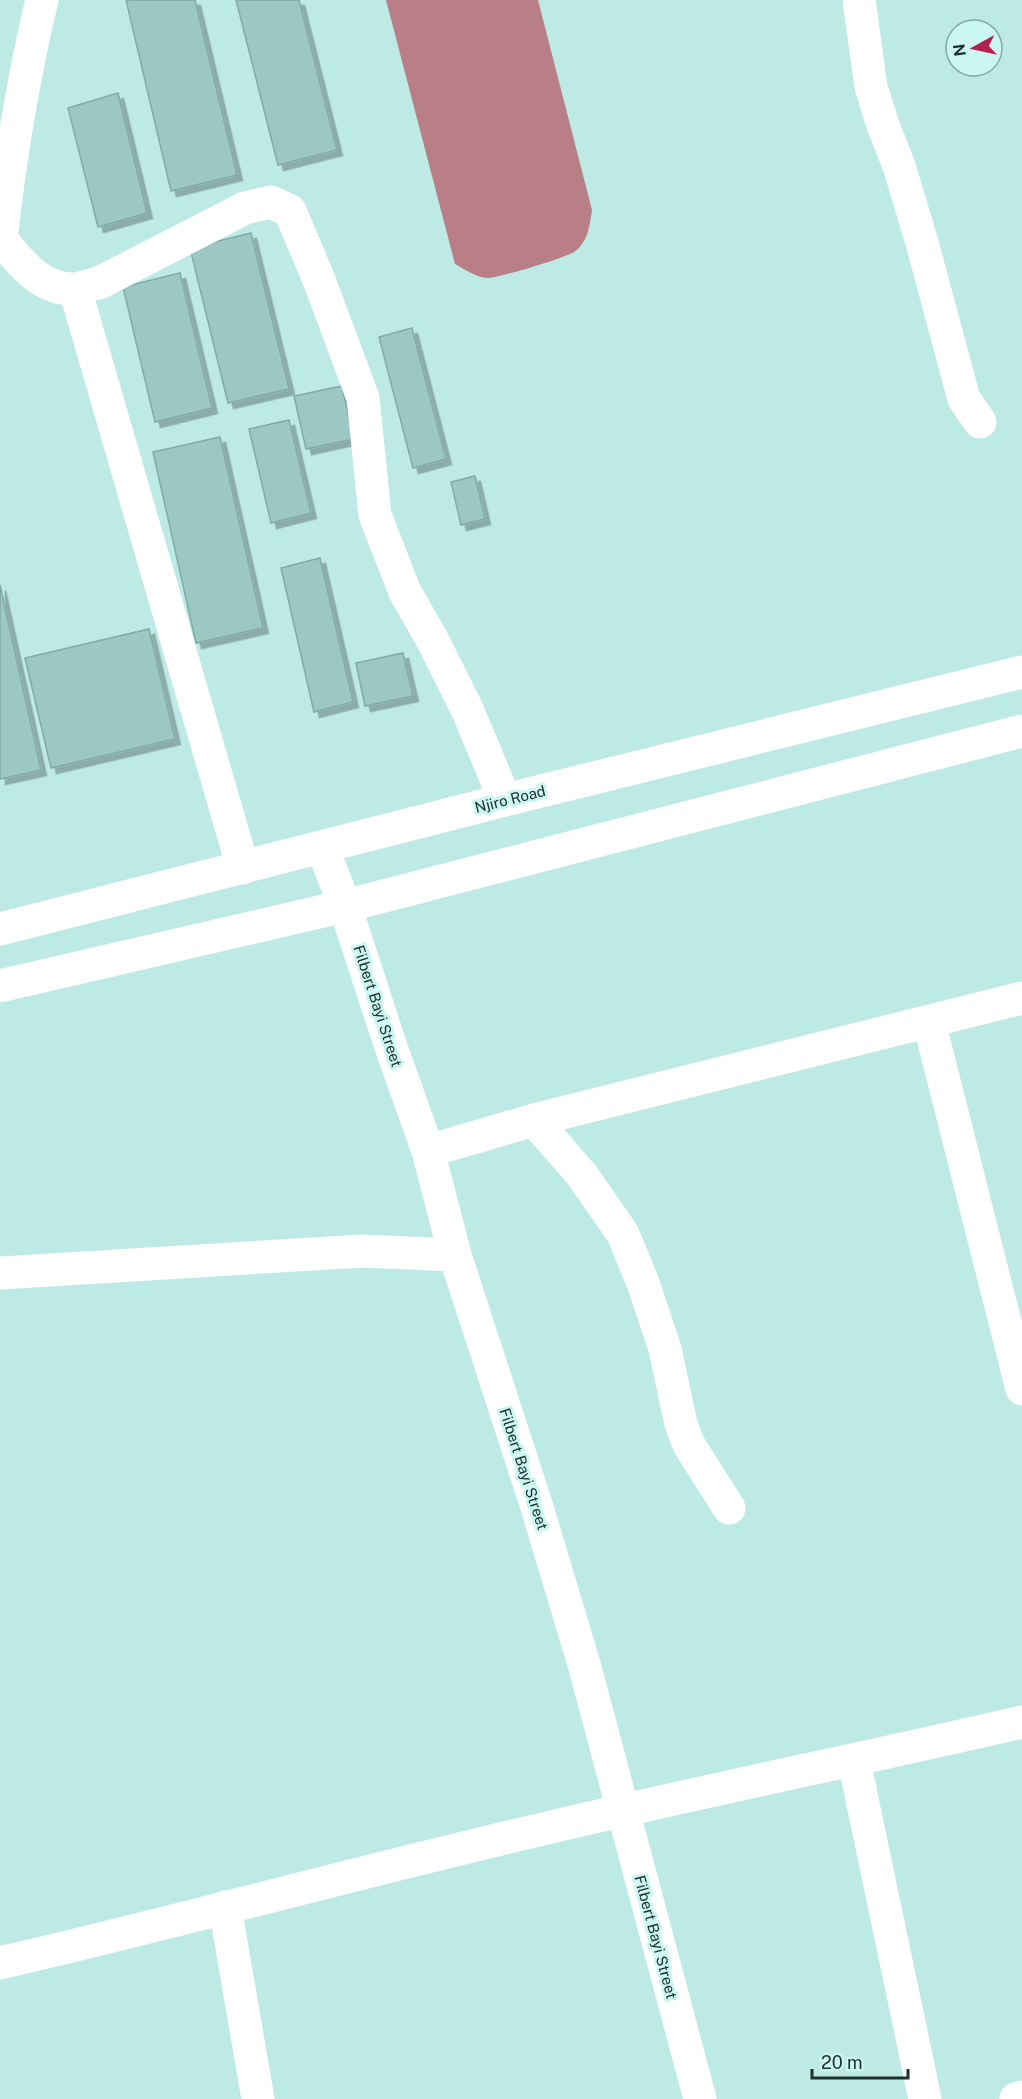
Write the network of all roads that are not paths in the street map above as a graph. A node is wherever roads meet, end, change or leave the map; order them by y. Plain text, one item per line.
1 (42, 0) edge
2 (859, 0) edge
3 (1, 239) edge
4 (75, 289) junction
5 (980, 422) dead end
6 (1022, 672) edge
7 (1022, 731) edge
8 (505, 800) junction
9 (322, 847) junction
10 (243, 868) junction
11 (345, 906) junction
12 (0, 930) edge
13 (0, 986) edge
14 (1022, 998) edge
15 (929, 1022) junction
16 (534, 1120) junction
17 (428, 1151) junction
18 (455, 1255) junction
19 (0, 1272) edge
20 (1022, 1389) edge
21 (729, 1508) dead end
22 (1022, 1722) edge
23 (854, 1761) junction
24 (622, 1810) junction
25 (225, 1907) junction
26 (0, 1963) edge
27 (1022, 2097) edge
28 (258, 2099) edge
29 (700, 2099) edge
30 (925, 2099) edge
31 (1016, 2099) edge

1 - 3 street
2 - 5 street
3 - 4 street
4 - 8 street
4 - 10 street
6 - 8 street, Njiro Road
7 - 11 street
8 - 9 street, Njiro Road
9 - 10 street, Njiro Road
9 - 11 street, Filbert Bayi Street
10 - 12 street, Njiro Road
11 - 13 street
11 - 17 street, Filbert Bayi Street
14 - 15 street
15 - 16 street
15 - 20 street
16 - 17 street
16 - 21 street
17 - 18 street, Filbert Bayi Street
18 - 19 street
18 - 24 street, Filbert Bayi Street
22 - 23 street
23 - 24 street
23 - 30 street
24 - 25 street
24 - 29 street, Filbert Bayi Street
25 - 26 street
25 - 28 street
27 - 31 street

